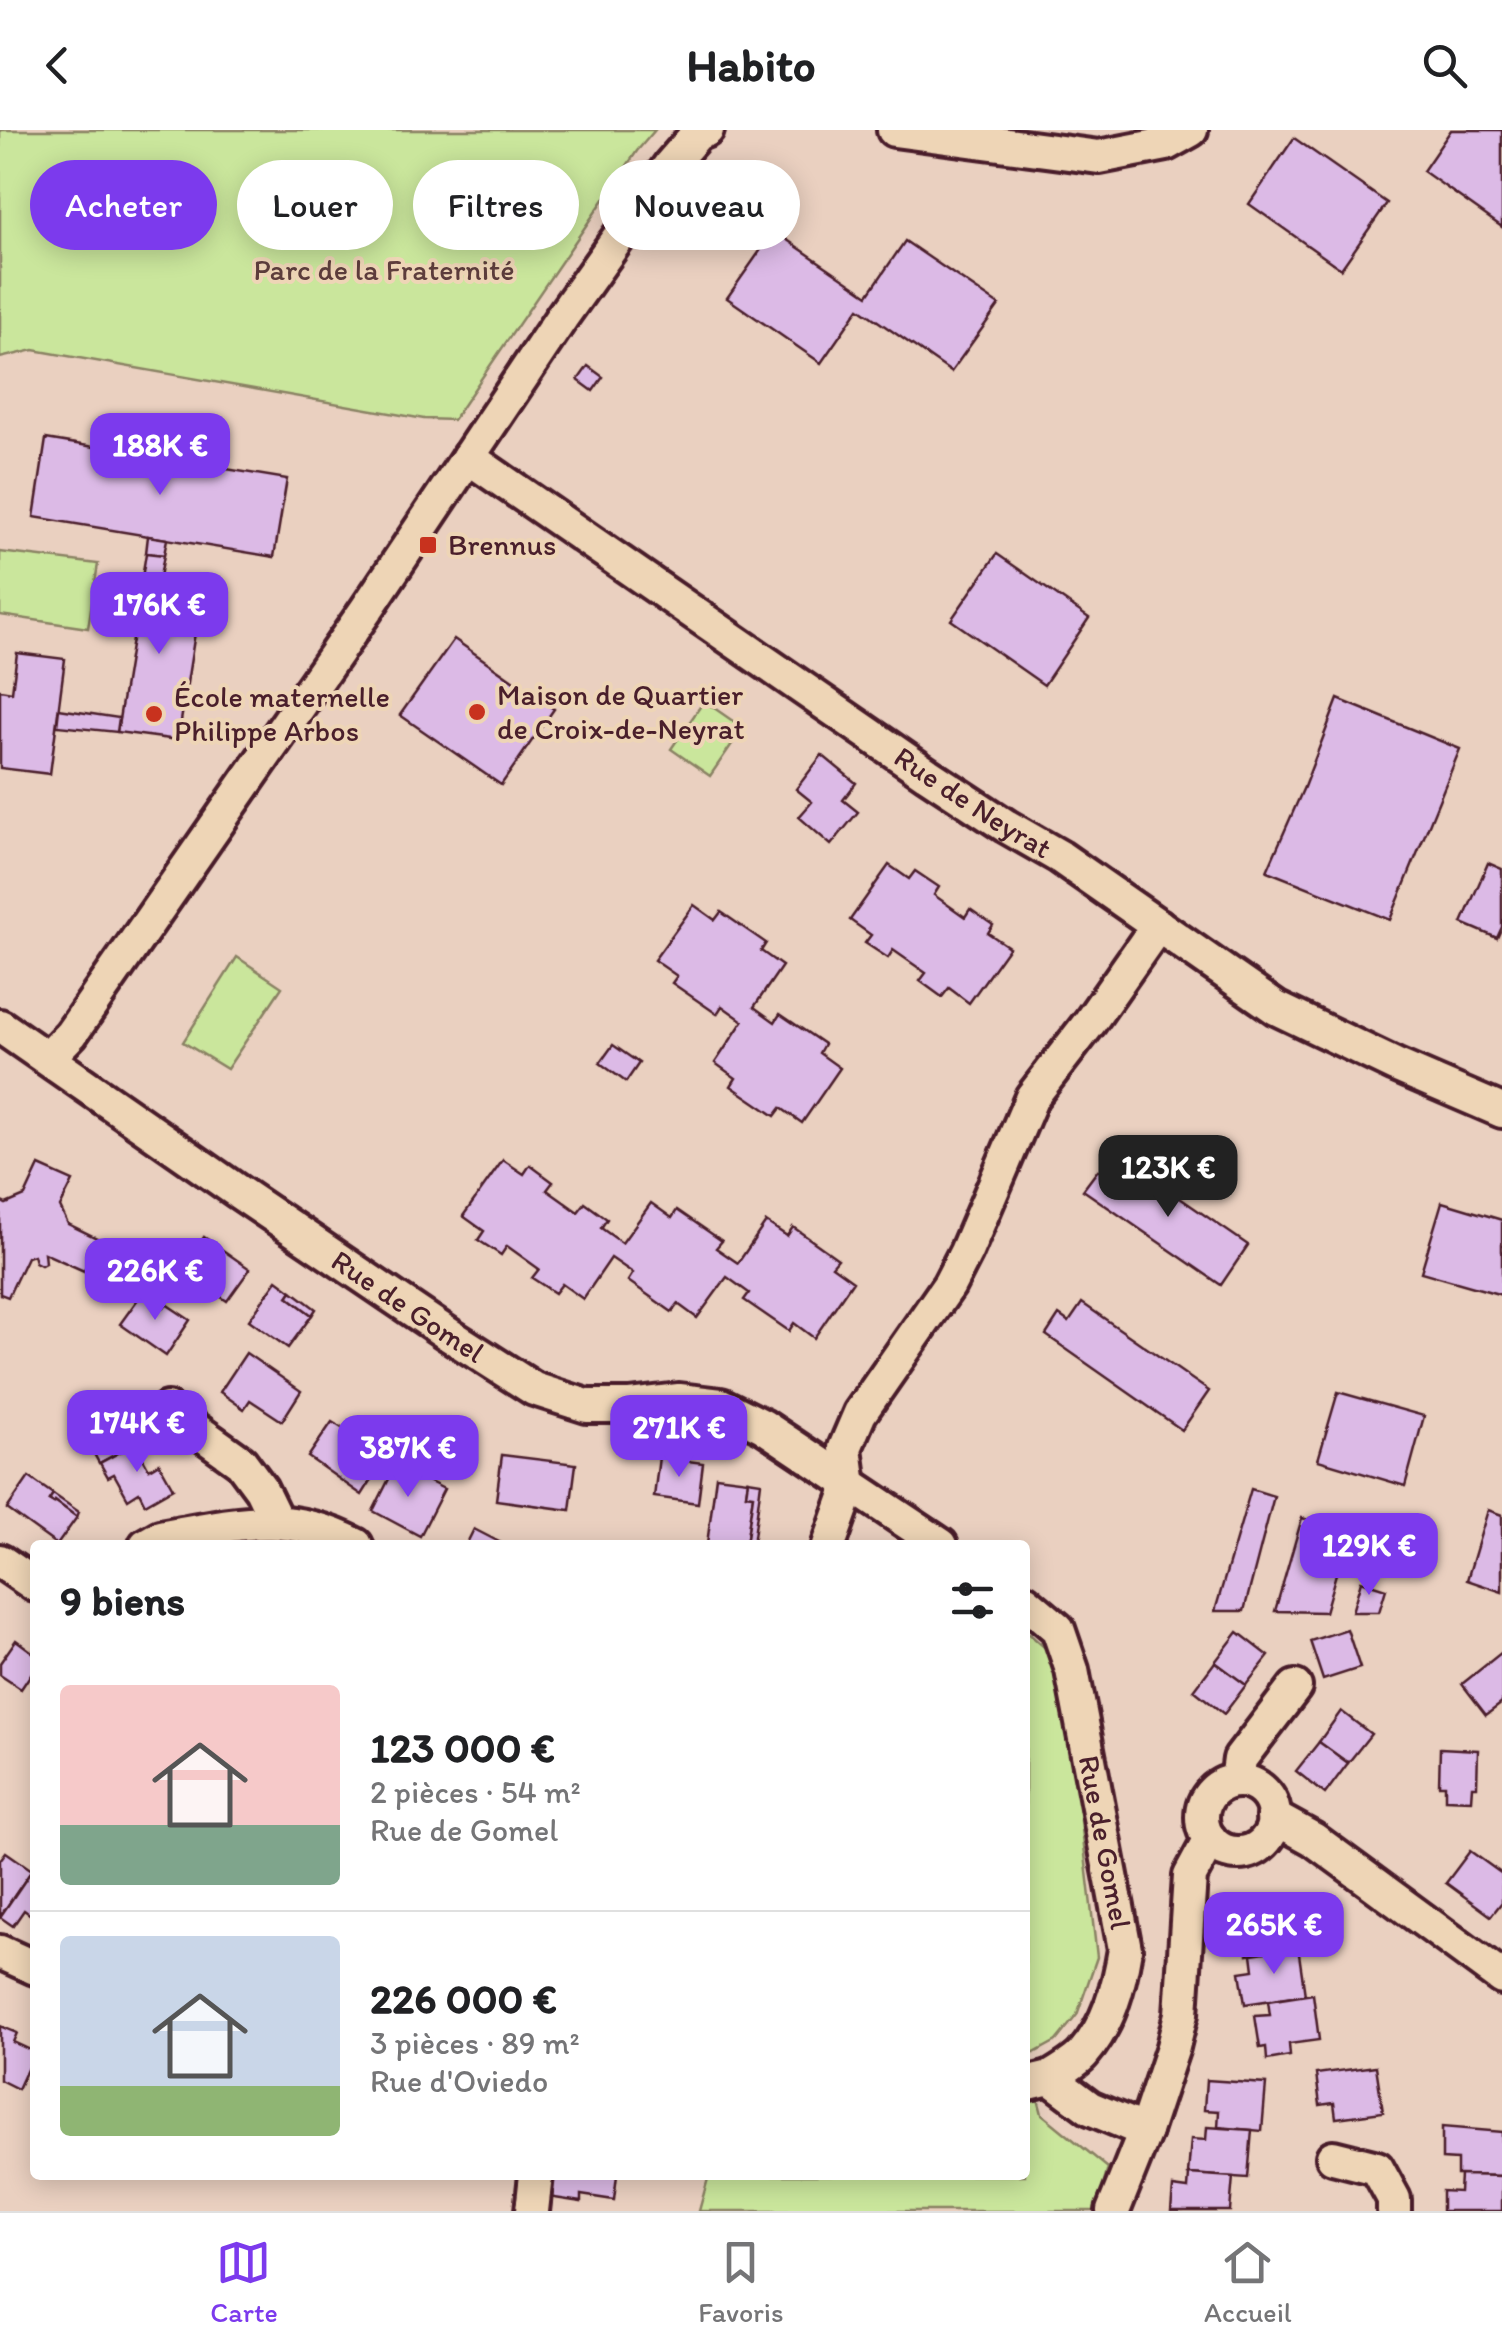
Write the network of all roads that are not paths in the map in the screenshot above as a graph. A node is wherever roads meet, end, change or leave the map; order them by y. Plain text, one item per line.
1 (706, 130) edge
2 (894, 130) edge
3 (1191, 130) edge
4 (468, 457) junction
5 (1158, 925) junction
6 (0, 1026) edge
7 (48, 1058) junction
8 (1502, 1111) edge
9 (167, 1409) dead end
10 (850, 1486) junction
11 (276, 1520) junction
12 (155, 1540) edge
13 (346, 1540) edge
14 (832, 1540) edge
15 (933, 1540) edge
16 (0, 1562) edge
17 (30, 1583) edge
18 (1030, 1605) edge
19 (1294, 1687) dead end
20 (1237, 1781) junction
21 (1274, 1817) junction
22 (1210, 1839) junction
23 (0, 1952) edge
24 (30, 1966) edge
25 (1502, 1978) edge
26 (1038, 2081) edge
27 (1145, 2131) junction
28 (1333, 2156) dead end
29 (535, 2180) edge
30 (532, 2211) edge
31 (1113, 2211) edge
32 (1394, 2211) edge

1 - 4 street
2 - 3 street
4 - 5 street, Rue de Neyrat
4 - 7 street
5 - 8 street, Rue de Neyrat
5 - 10 street
6 - 7 street, Rue de Gomel
7 - 10 street, Rue de Gomel
9 - 11 street
10 - 14 street
10 - 15 street, Rue de Gomel
11 - 12 street
11 - 13 street
16 - 17 street
18 - 26 street, Rue de Gomel
19 - 20 street
20 - 21 street
20 - 22 street
21 - 22 street
21 - 25 street
22 - 27 street
23 - 24 street
26 - 27 street
27 - 31 street
28 - 32 street
29 - 30 street

